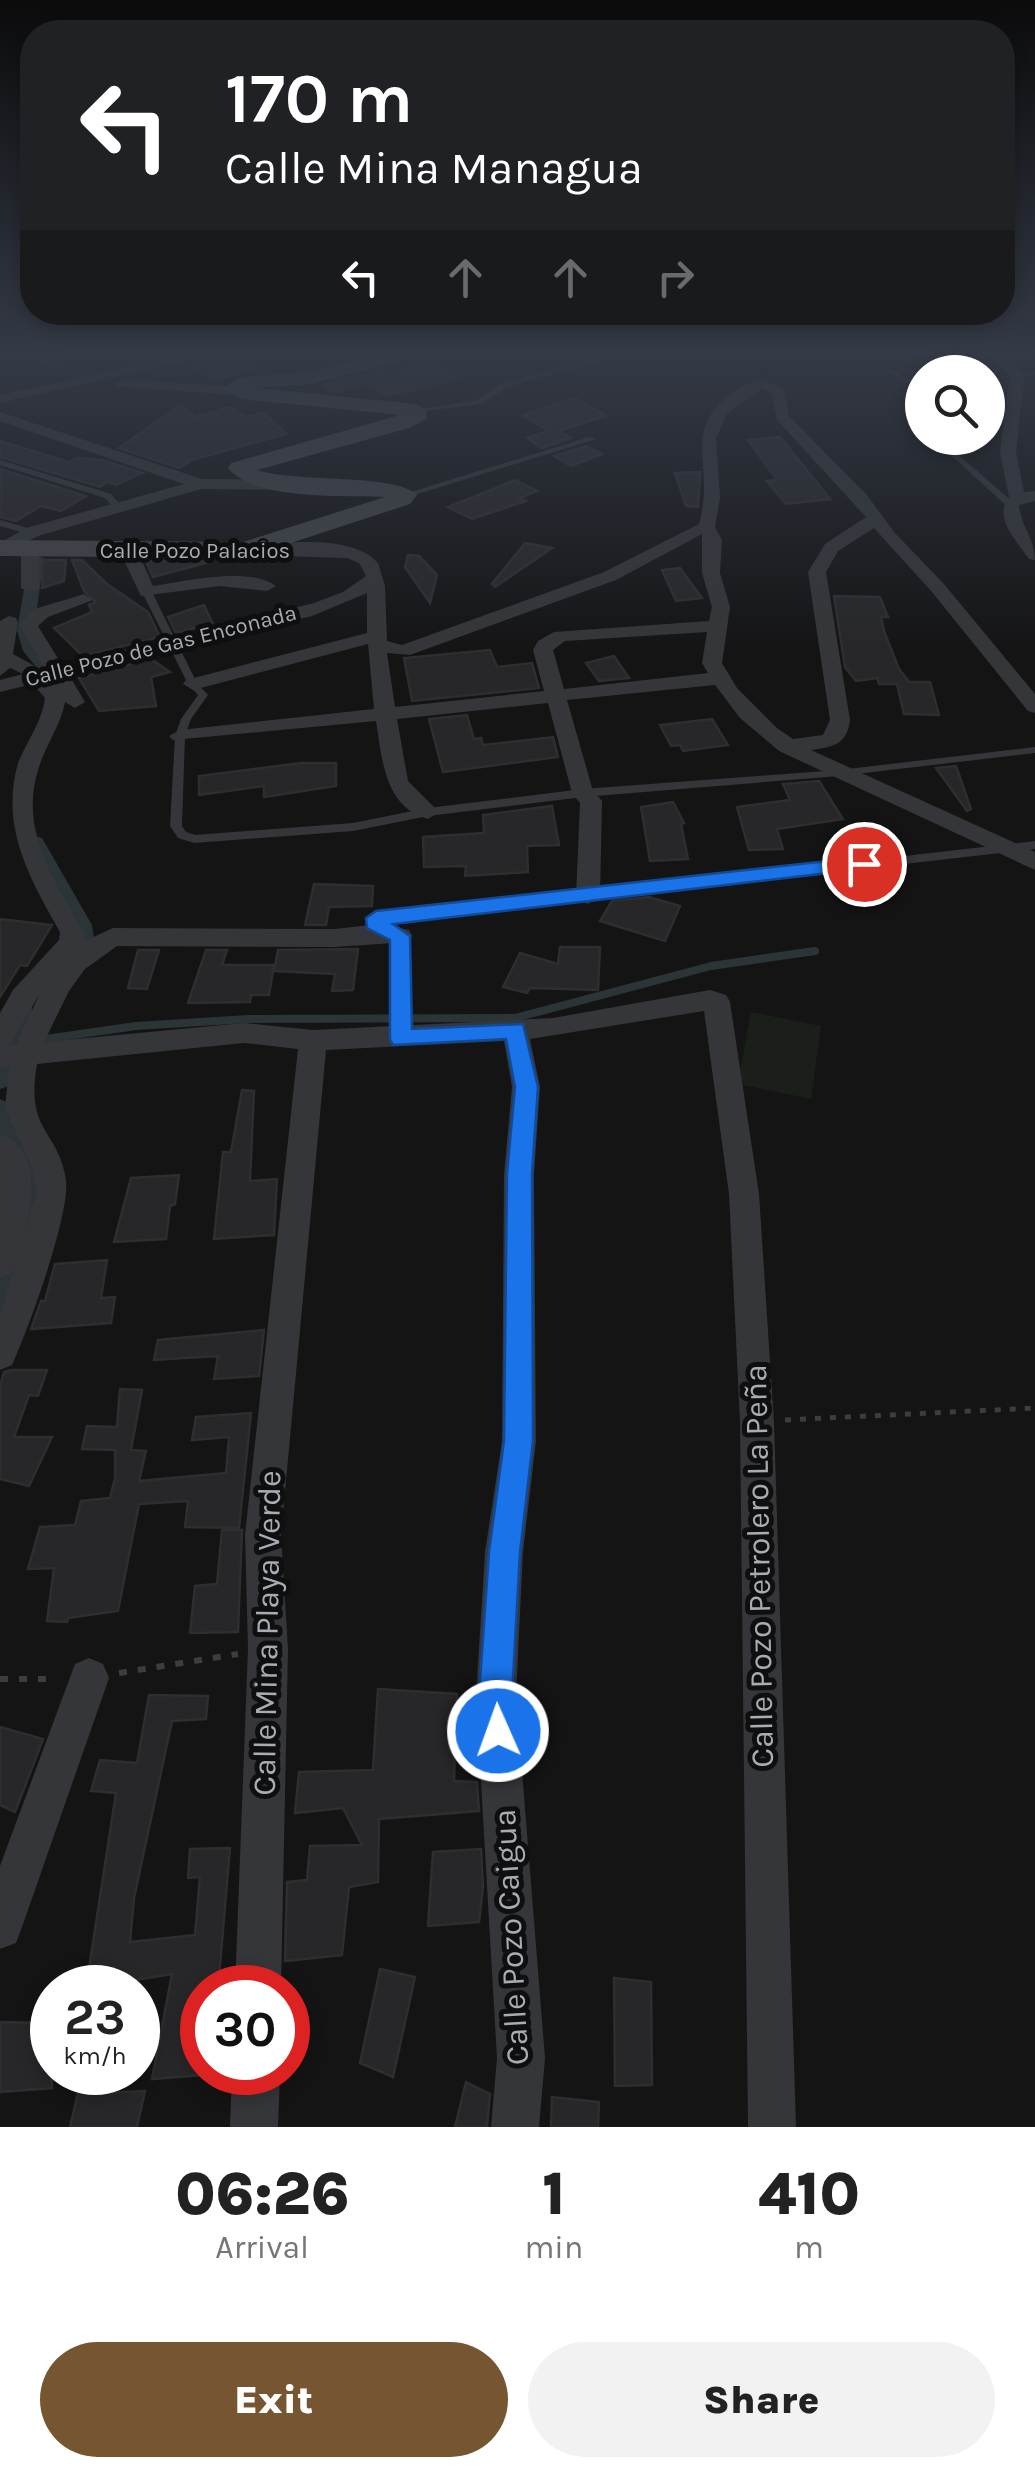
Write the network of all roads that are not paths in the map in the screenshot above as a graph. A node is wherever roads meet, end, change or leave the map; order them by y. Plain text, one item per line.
1 (107, 454) edge
2 (288, 454) edge
3 (539, 454) edge
4 (707, 454) edge
5 (820, 454) edge
6 (1009, 454) edge
7 (959, 455) edge
8 (0, 462) edge
9 (201, 484) junction
10 (302, 486) junction
11 (406, 495) junction
12 (1021, 500) edge
13 (119, 508) junction
14 (877, 518) junction
15 (707, 527) junction
16 (11, 542) edge
17 (245, 550) junction
18 (129, 552) junction
19 (1035, 555) edge
20 (374, 578) junction
21 (268, 586) dead end
22 (30, 588) dead end
23 (148, 592) junction
24 (84, 600) dead end
25 (32, 618) junction
26 (4, 624) edge
27 (718, 626) junction
28 (377, 641) junction
29 (174, 647) junction
30 (1, 663) edge
31 (46, 674) junction
32 (720, 678) junction
33 (193, 684) junction
34 (0, 686) edge
35 (558, 693) junction
36 (75, 702) dead end
37 (1035, 707) edge
38 (387, 712) junction
39 (180, 736) junction
40 (787, 746) junction
41 (1035, 750) edge
42 (839, 773) junction
43 (583, 793) junction
44 (428, 812) junction
45 (1035, 845) edge
46 (1004, 848) junction
47 (30, 854) junction
48 (0, 855) edge
49 (1035, 862) edge
50 (588, 896) junction
51 (400, 936) junction
52 (515, 1030) junction
53 (0, 1038) edge
54 (401, 1039) junction
55 (313, 1040) junction
56 (13, 1056) edge
57 (0, 1146) edge
58 (0, 1264) edge
59 (0, 1354) edge
60 (89, 1678) road end
61 (0, 1927) edge
62 (259, 1965) edge
63 (255, 2095) edge
64 (254, 2127) edge
65 (515, 2127) edge
66 (772, 2127) edge

1 - 9 street
2 - 10 street
3 - 11 lane
4 - 15 street
5 - 14 street
6 - 12 street
7 - 12 lane
8 - 13 lane
9 - 10 street
9 - 13 street
10 - 11 street
11 - 17 street
12 - 19 street
13 - 16 street
14 - 37 street
14 - 40 street
15 - 27 street
15 - 28 street
16 - 18 street, Calle Pozo Palacios
16 - 22 street
17 - 18 street, Calle Pozo Palacios
17 - 20 street, Calle Pozo Palacios
18 - 23 street
20 - 28 street
20 - 29 street, Calle Pozo de Gas Enconada
21 - 23 street
23 - 29 lane
24 - 25 street
25 - 26 street
25 - 31 street
26 - 30 street
27 - 32 street
27 - 35 street
28 - 33 street
28 - 38 street
29 - 31 street, Calle Pozo de Gas Enconada
29 - 33 lane
30 - 31 street
31 - 34 street, Calle Pozo de Gas Enconada
31 - 36 street
31 - 47 street
32 - 35 street
32 - 40 street
33 - 39 lane
35 - 38 street
35 - 43 street
38 - 39 street
38 - 44 street
39 - 44 lane
40 - 42 street
41 - 42 lane
42 - 43 lane
42 - 46 street
43 - 44 lane
43 - 50 street
45 - 46 lane
46 - 49 street
46 - 50 lane
47 - 48 street
47 - 53 street
50 - 51 lane
51 - 54 lane
51 - 56 street
52 - 54 street
52 - 65 street, Calle Pozo Caigua
52 - 66 street, Calle Pozo Petrolero La Peña
54 - 55 street
55 - 56 street
55 - 62 street, Calle Mina Playa Verde
56 - 59 street
57 - 58 street
60 - 61 street
63 - 64 street

